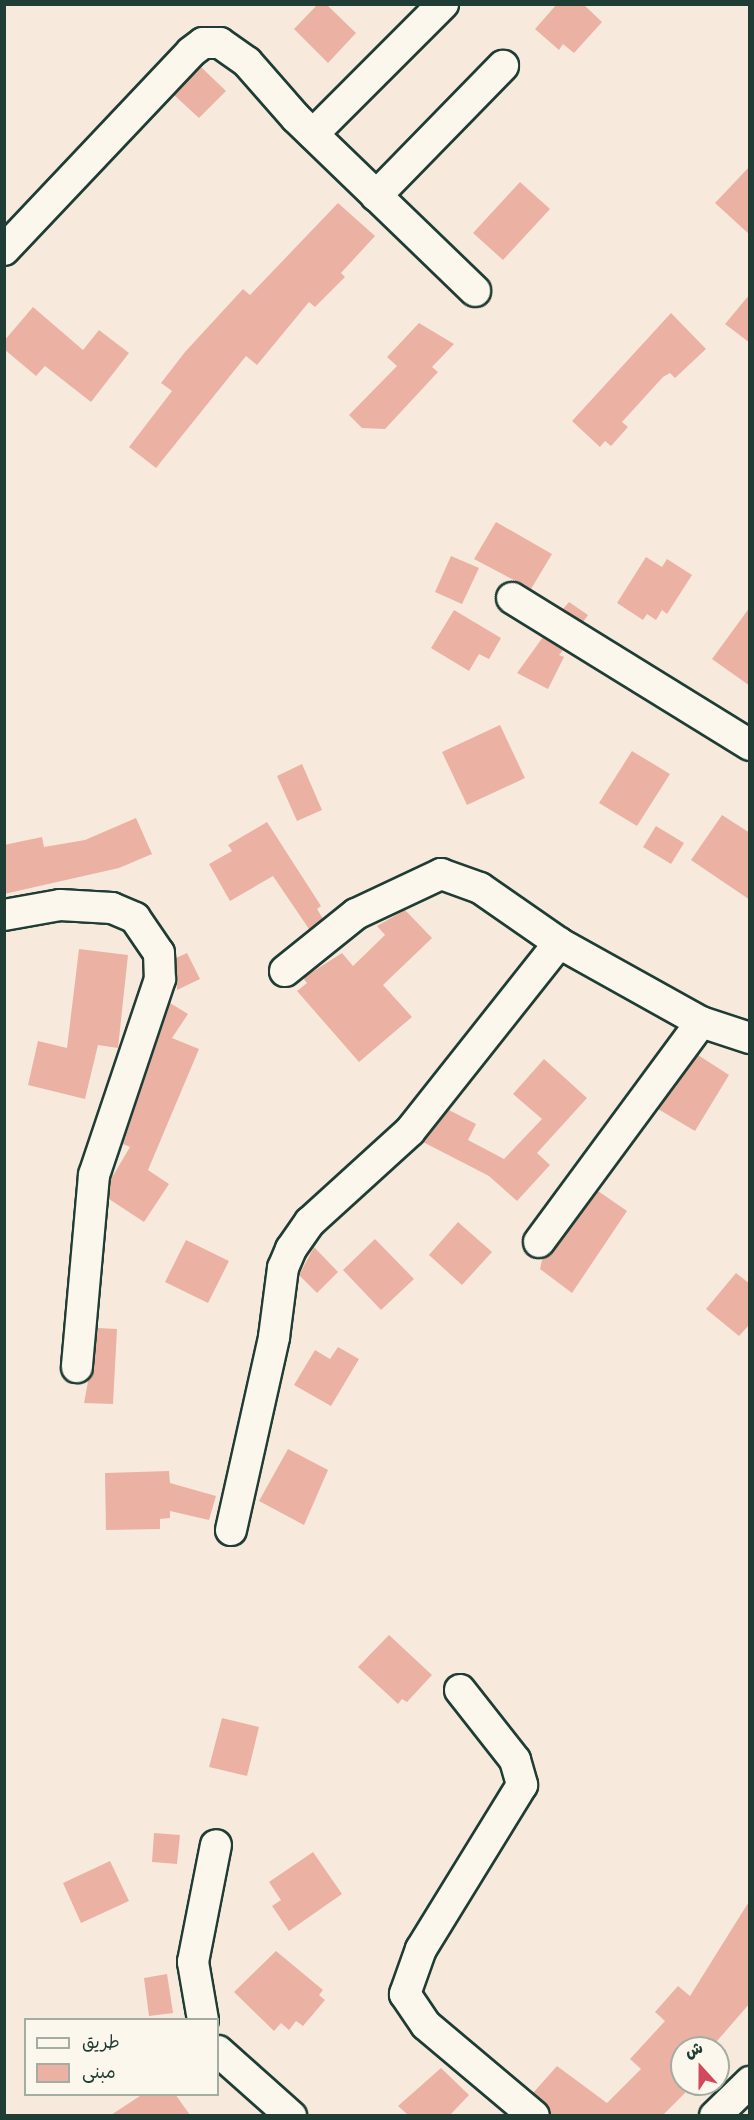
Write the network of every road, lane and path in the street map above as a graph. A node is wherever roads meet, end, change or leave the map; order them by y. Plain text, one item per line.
1 (442, 4) edge
2 (503, 66) dead end
3 (313, 134) junction
4 (376, 196) junction
5 (4, 250) edge
6 (475, 291) dead end
7 (512, 598) dead end
8 (750, 745) edge
9 (4, 915) edge
10 (559, 943) junction
11 (285, 971) dead end
12 (701, 1022) junction
13 (750, 1038) edge
14 (539, 1242) dead end
15 (77, 1367) dead end
16 (231, 1530) dead end
17 (460, 1690) dead end
18 (216, 1845) dead end
19 (203, 2018) edge
20 (219, 2052) edge
21 (750, 2082) edge
22 (291, 2115) edge
23 (534, 2115) edge
24 (716, 2115) edge

1 - 3 street
2 - 4 street
3 - 4 street
3 - 5 street
4 - 6 street
7 - 8 street
9 - 15 street
10 - 11 street
10 - 12 street
10 - 16 street
12 - 13 street
12 - 14 street
17 - 23 street
18 - 19 street
20 - 22 street
21 - 24 street

